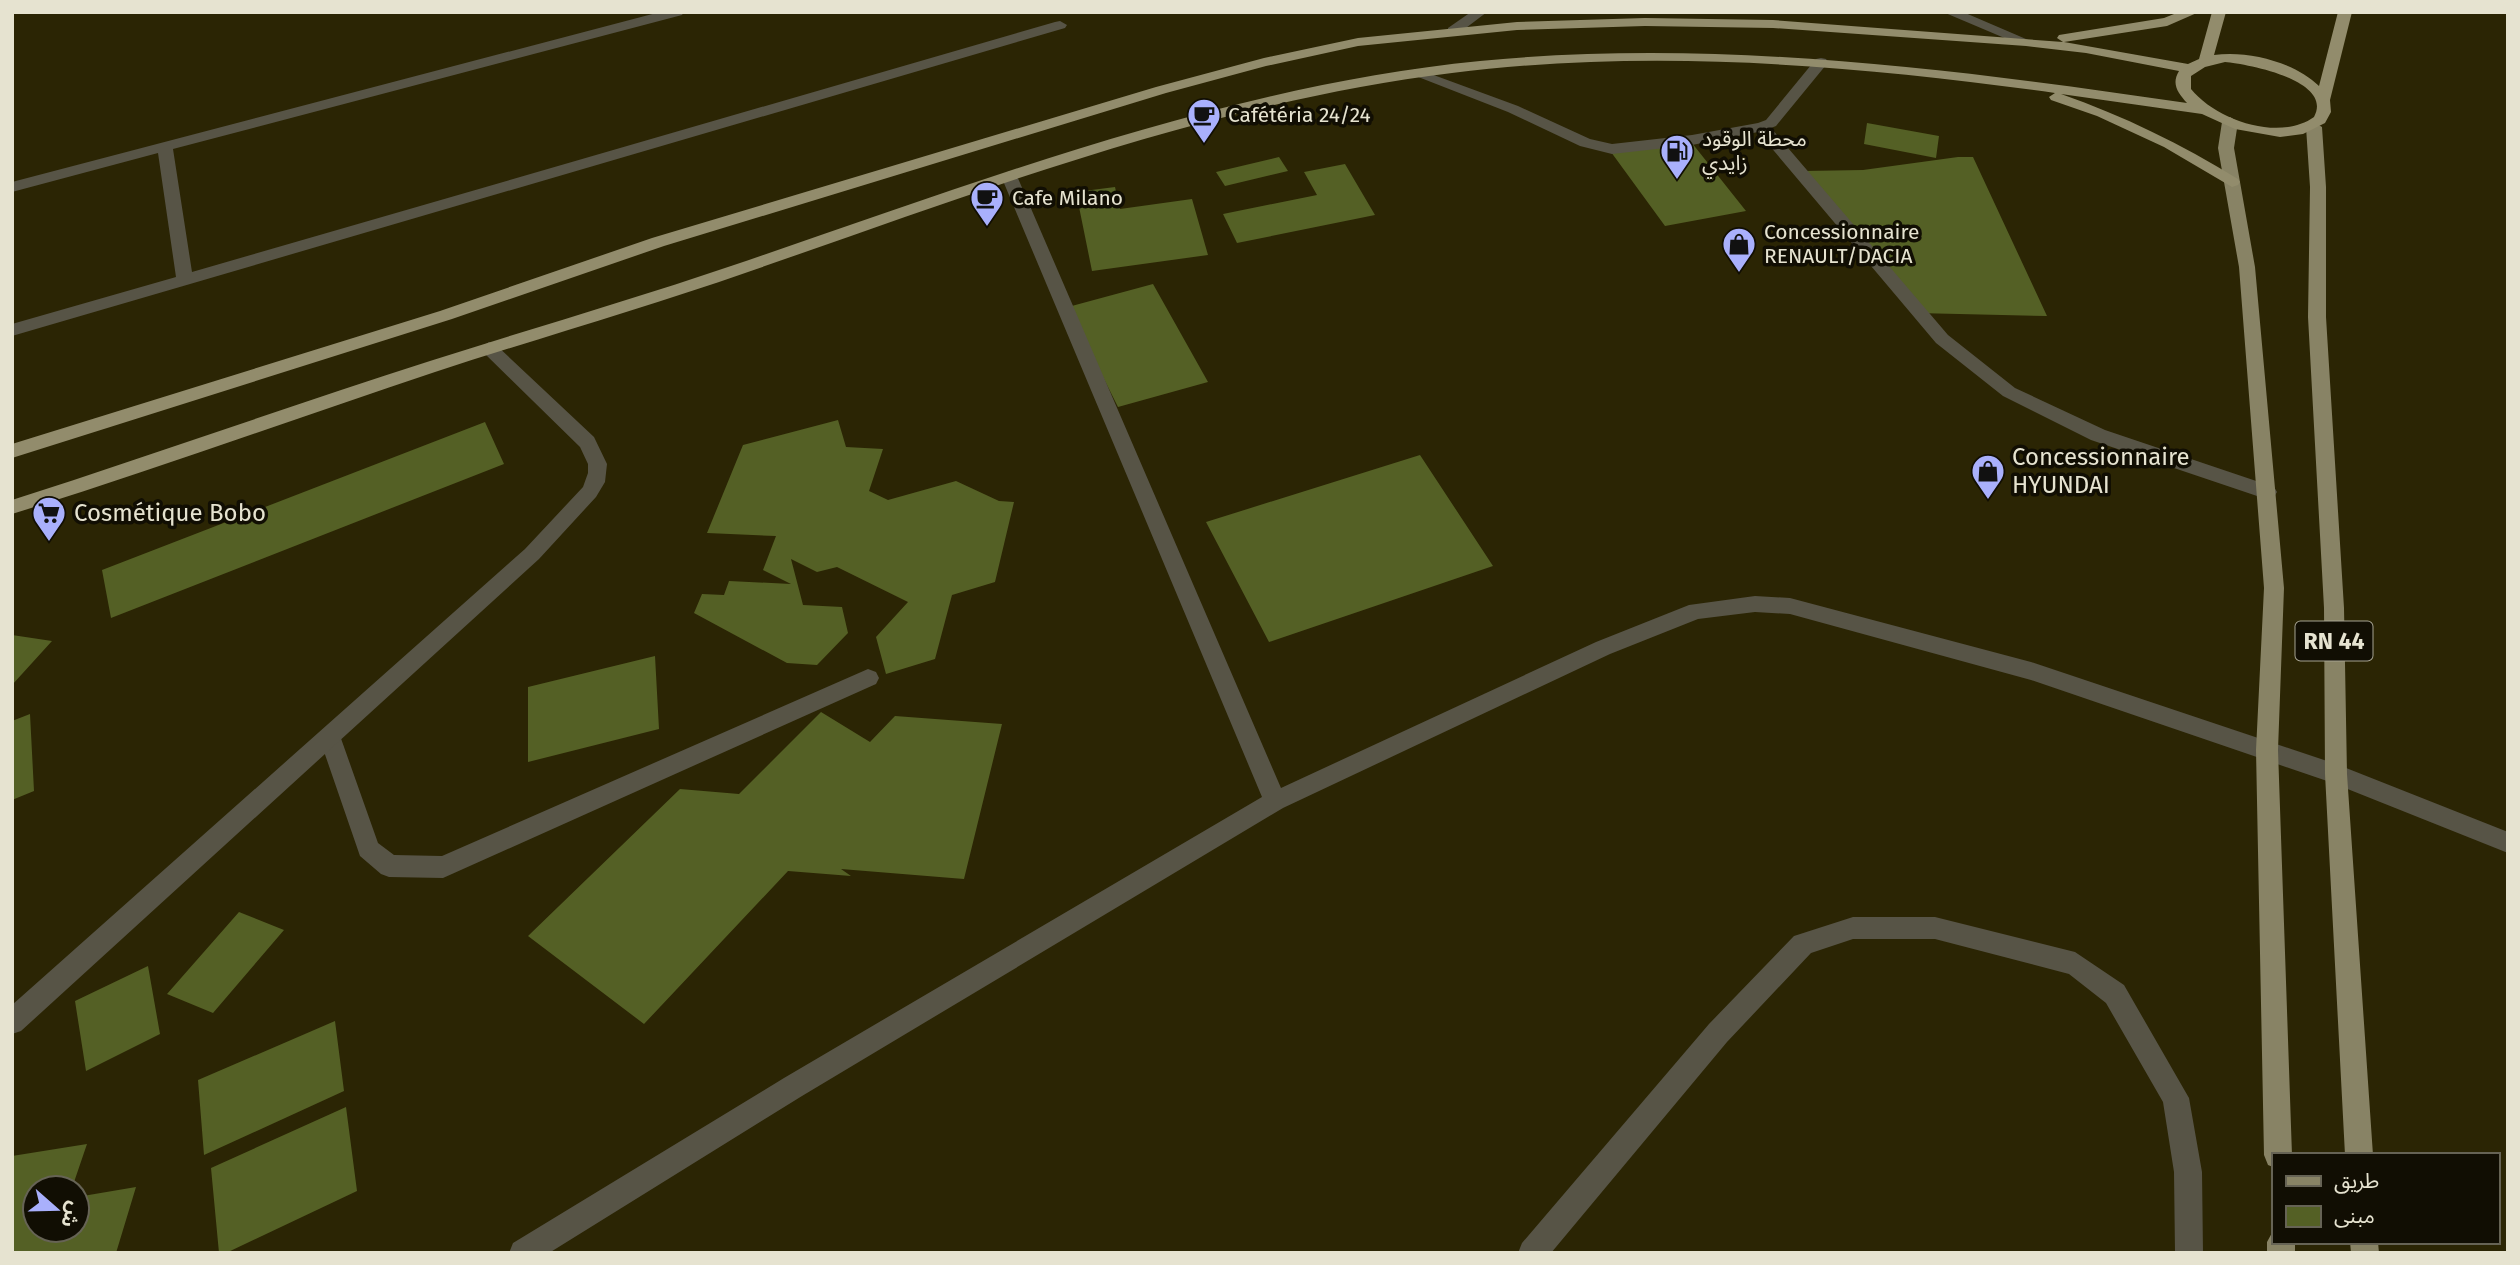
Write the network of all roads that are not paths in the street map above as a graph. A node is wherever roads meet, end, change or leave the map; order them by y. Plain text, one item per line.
1 (677, 12) edge
2 (1480, 12) edge
3 (1950, 12) edge
4 (2192, 12) edge
5 (2220, 12) edge
6 (2345, 12) edge
7 (1060, 25) dead end
8 (1453, 31) junction
9 (2026, 42) junction
10 (2206, 60) junction
11 (1821, 62) junction
12 (2188, 68) junction
13 (1415, 73) junction
14 (2011, 82) junction
15 (2323, 99) junction
16 (2205, 110) junction
17 (2230, 122) junction
18 (1762, 127) junction
19 (2314, 127) junction
20 (165, 147) junction
21 (1009, 176) junction
22 (2232, 182) junction
23 (12, 187) edge
24 (185, 280) junction
25 (12, 330) edge
26 (489, 348) junction
27 (12, 451) edge
28 (2267, 492) junction
29 (12, 507) edge
30 (868, 678) dead end
31 (330, 737) junction
32 (2267, 750) junction
33 (2336, 774) junction
34 (1275, 801) junction
35 (2508, 843) edge
36 (12, 1022) edge
37 (2278, 1153) edge
38 (2359, 1153) edge
39 (523, 1253) edge
40 (1532, 1253) edge
41 (2189, 1253) edge

1 - 20 street
2 - 8 street
3 - 9 street
4 - 9 highway
5 - 10 highway
6 - 15 highway
7 - 24 street
8 - 9 highway
8 - 27 highway
9 - 12 highway
10 - 12 highway
10 - 15 highway
11 - 13 highway
11 - 14 highway
11 - 18 street
12 - 16 highway
13 - 18 street
13 - 21 highway
14 - 16 highway
14 - 22 highway
15 - 19 highway
16 - 17 highway
17 - 19 highway
17 - 22 main road
18 - 28 street
19 - 33 main road, RN 44
20 - 23 street
20 - 24 street
21 - 26 highway
21 - 34 street
22 - 28 main road
24 - 25 street
26 - 29 highway
26 - 31 street
28 - 32 main road
30 - 31 street
31 - 36 street
32 - 33 street
32 - 34 street
32 - 37 main road
33 - 35 street
33 - 38 main road, RN 44
34 - 39 street
40 - 41 street

